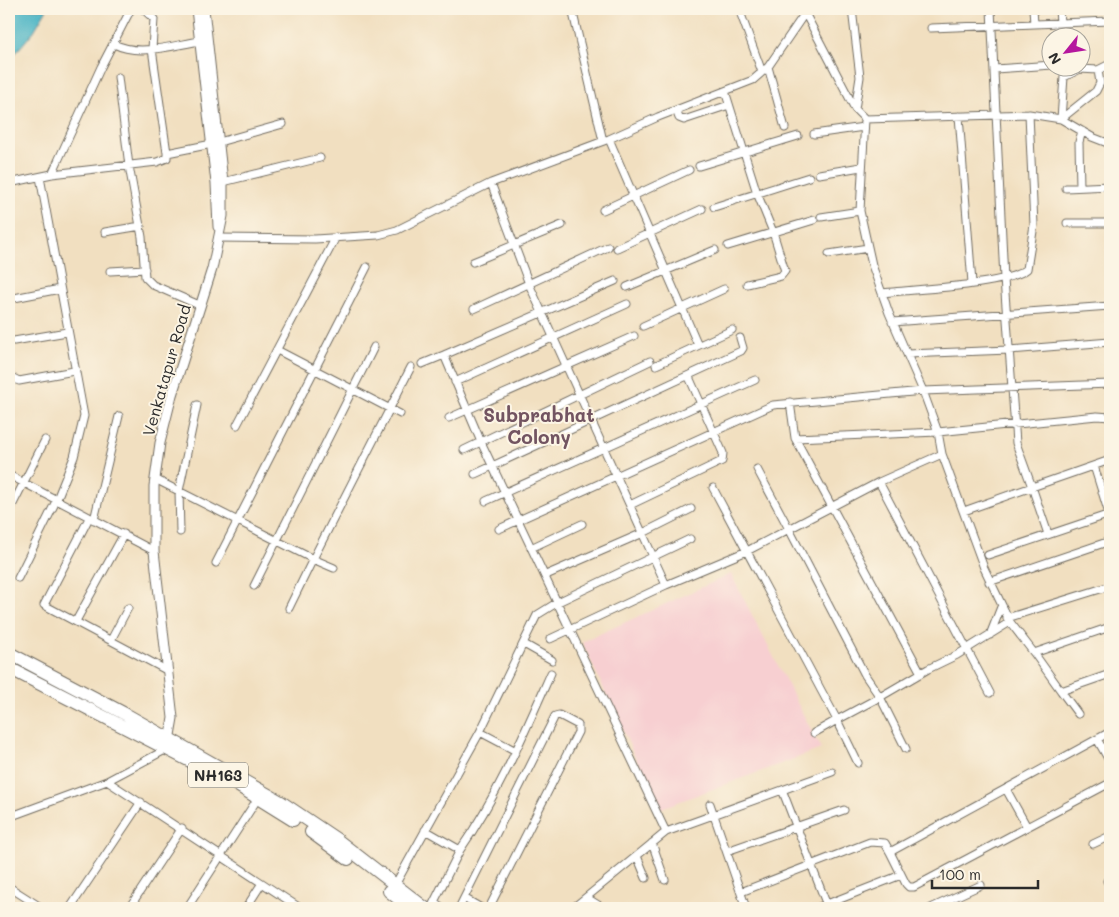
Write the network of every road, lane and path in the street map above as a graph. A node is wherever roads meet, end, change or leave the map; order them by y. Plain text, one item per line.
1 (131, 9) edge
2 (143, 9) edge
3 (196, 9) edge
4 (204, 9) edge
5 (572, 9) edge
6 (739, 9) edge
7 (852, 9) edge
8 (991, 9) edge
9 (1033, 9) edge
10 (1059, 9) edge
11 (808, 11) edge
12 (1110, 20) edge
13 (1060, 23) junction
14 (992, 24) junction
15 (1034, 24) junction
16 (930, 28) dead end
17 (200, 41) junction
18 (114, 44) junction
19 (152, 49) junction
20 (1110, 64) edge
21 (1042, 66) edge
22 (765, 69) junction
23 (995, 69) junction
24 (1098, 70) junction
25 (118, 77) dead end
26 (725, 91) junction
27 (729, 105) junction
28 (855, 109) junction
29 (676, 110) junction
30 (1028, 114) junction
31 (995, 115) junction
32 (959, 116) junction
33 (1061, 119) junction
34 (864, 123) junction
35 (283, 124) dead end
36 (785, 128) dead end
37 (1082, 131) junction
38 (814, 134) dead end
39 (798, 136) dead end
40 (606, 140) junction
41 (215, 143) junction
42 (1110, 144) edge
43 (743, 151) junction
44 (167, 154) junction
45 (320, 158) dead end
46 (130, 166) junction
47 (699, 166) dead end
48 (861, 167) junction
49 (689, 170) dead end
50 (52, 174) junction
51 (819, 174) dead end
52 (40, 177) junction
53 (809, 177) dead end
54 (223, 182) junction
55 (9, 183) edge
56 (491, 183) junction
57 (1110, 186) edge
58 (1080, 187) junction
59 (1066, 188) dead end
60 (756, 193) junction
61 (634, 195) junction
62 (714, 207) dead end
63 (702, 209) dead end
64 (603, 210) dead end
65 (860, 211) junction
66 (822, 217) dead end
67 (814, 220) dead end
68 (1067, 223) dead end
69 (1110, 223) edge
70 (562, 225) dead end
71 (140, 226) junction
72 (104, 232) dead end
73 (651, 232) junction
74 (773, 232) junction
75 (218, 234) junction
76 (336, 237) junction
77 (514, 245) junction
78 (728, 246) dead end
79 (608, 247) dead end
80 (617, 248) dead end
81 (868, 248) junction
82 (714, 250) dead end
83 (828, 254) dead end
84 (473, 262) dead end
85 (367, 267) dead end
86 (144, 268) junction
87 (667, 270) junction
88 (110, 272) dead end
89 (1004, 279) junction
90 (615, 281) dead end
91 (972, 283) junction
92 (529, 284) junction
93 (747, 284) dead end
94 (627, 287) dead end
95 (60, 289) junction
96 (724, 289) dead end
97 (882, 293) junction
98 (9, 300) edge
99 (627, 304) dead end
100 (200, 305) junction
101 (1110, 306) edge
102 (683, 308) junction
103 (474, 309) dead end
104 (542, 311) junction
105 (1006, 315) junction
106 (892, 322) junction
107 (643, 326) dead end
108 (732, 330) dead end
109 (67, 332) junction
110 (634, 336) dead end
111 (554, 338) junction
112 (740, 338) dead end
113 (14, 341) dead end
114 (1110, 342) edge
115 (698, 345) junction
116 (374, 347) dead end
117 (277, 350) junction
118 (1009, 350) junction
119 (907, 354) junction
120 (444, 355) junction
121 (422, 364) dead end
122 (566, 365) junction
123 (411, 367) dead end
124 (315, 369) junction
125 (74, 371) junction
126 (9, 376) edge
127 (689, 377) junction
128 (755, 380) dead end
129 (455, 382) junction
130 (1110, 384) edge
131 (353, 389) junction
132 (1013, 389) junction
133 (923, 391) junction
134 (579, 395) junction
135 (790, 402) junction
136 (197, 404) dead end
137 (701, 404) junction
138 (390, 409) junction
139 (468, 410) junction
140 (400, 414) dead end
141 (119, 416) dead end
142 (1110, 417) edge
143 (449, 418) dead end
144 (592, 422) junction
145 (1015, 423) junction
146 (237, 426) dead end
147 (713, 432) junction
148 (938, 432) junction
149 (795, 438) junction
150 (45, 440) dead end
151 (482, 442) junction
152 (605, 449) junction
153 (464, 450) dead end
154 (942, 454) junction
155 (1110, 460) edge
156 (493, 466) junction
157 (1094, 466) junction
158 (757, 469) dead end
159 (475, 474) dead end
160 (9, 475) edge
161 (618, 476) junction
162 (155, 479) junction
163 (879, 482) junction
164 (24, 483) junction
165 (1032, 487) junction
166 (713, 488) dead end
167 (179, 491) junction
168 (507, 493) junction
169 (58, 499) junction
170 (486, 501) dead end
171 (630, 505) junction
172 (831, 506) junction
173 (691, 509) dead end
174 (964, 511) junction
175 (9, 512) edge
176 (1109, 516) edge
177 (91, 519) junction
178 (520, 520) junction
179 (238, 521) junction
180 (582, 524) dead end
181 (499, 529) dead end
182 (788, 529) junction
183 (180, 532) dead end
184 (643, 533) junction
185 (124, 534) junction
186 (1048, 534) junction
187 (277, 540) junction
188 (690, 540) dead end
189 (1110, 541) edge
190 (533, 547) junction
191 (154, 551) junction
192 (747, 551) junction
193 (988, 555) dead end
194 (653, 556) junction
195 (314, 559) junction
196 (216, 563) dead end
197 (334, 568) dead end
198 (546, 575) junction
199 (18, 578) dead end
200 (989, 582) junction
201 (666, 584) junction
202 (254, 586) dead end
203 (1110, 586) edge
204 (558, 602) junction
205 (1001, 607) junction
206 (128, 608) dead end
207 (290, 608) dead end
208 (1009, 620) junction
209 (76, 621) junction
210 (1110, 628) edge
211 (572, 630) junction
212 (990, 635) junction
213 (111, 640) junction
214 (550, 640) dead end
215 (524, 644) junction
216 (968, 649) junction
217 (9, 653) edge
218 (1034, 653) junction
219 (552, 660) dead end
220 (9, 668) edge
221 (168, 671) junction
222 (551, 673) dead end
223 (921, 673) junction
224 (1110, 674) edge
225 (1061, 691) junction
226 (990, 693) dead end
227 (880, 697) junction
228 (1078, 714) dead end
229 (837, 720) junction
230 (480, 732) junction
231 (1110, 732) edge
232 (814, 733) dead end
233 (1097, 739) junction
234 (168, 745) junction
235 (906, 749) dead end
236 (516, 751) junction
237 (1110, 762) edge
238 (858, 763) dead end
239 (832, 772) dead end
240 (107, 781) junction
241 (1110, 783) edge
242 (1006, 789) junction
243 (783, 792) junction
244 (258, 798) junction
245 (142, 802) junction
246 (710, 804) dead end
247 (844, 810) dead end
248 (713, 816) junction
249 (9, 817) edge
250 (797, 827) junction
251 (1027, 827) junction
252 (182, 828) junction
253 (424, 830) junction
254 (666, 832) junction
255 (1110, 836) edge
256 (652, 843) junction
257 (1093, 844) dead end
258 (460, 850) junction
259 (727, 851) junction
260 (890, 852) junction
261 (220, 856) junction
262 (637, 856) junction
263 (810, 866) junction
264 (901, 875) junction
265 (646, 878) dead end
266 (665, 880) dead end
267 (262, 883) junction
268 (395, 885) junction
269 (981, 885) dead end
270 (9, 887) edge
271 (741, 892) junction
272 (464, 898) junction
273 (587, 898) junction
274 (404, 906) edge
275 (430, 906) edge
276 (827, 906) edge
277 (42, 908) edge
278 (70, 908) edge
279 (129, 908) edge
280 (187, 908) edge
281 (246, 908) edge
282 (300, 908) edge
283 (443, 908) edge
284 (459, 908) edge
285 (481, 908) edge
286 (489, 908) edge
287 (573, 908) edge
288 (602, 908) edge
289 (746, 908) edge
290 (817, 908) edge
291 (931, 908) edge

1 - 18 street
2 - 19 street
3 - 17 street
4 - 41 street, Venkatapur Road
5 - 40 street
6 - 22 street
7 - 28 street
8 - 14 street
9 - 15 street
10 - 13 street
11 - 22 street
11 - 28 street
12 - 13 street
13 - 15 street
14 - 15 street
14 - 16 street
14 - 23 street
17 - 19 street
17 - 41 street
18 - 19 street
18 - 50 street
19 - 44 street
20 - 24 street
21 - 23 street
22 - 26 street
22 - 36 street
23 - 31 street
24 - 33 street
24 - 33 street
25 - 46 street
26 - 27 street
26 - 29 street
27 - 29 street
27 - 43 street
28 - 34 street
29 - 40 street
30 - 31 street
30 - 33 street
30 - 89 street
31 - 32 street
31 - 89 street
32 - 34 street
32 - 91 street
33 - 37 street
34 - 38 street
34 - 48 street
35 - 41 street
37 - 42 street
37 - 58 street
39 - 43 street
40 - 56 street
40 - 61 street
41 - 44 street
41 - 54 street, Venkatapur Road
41 - 75 street
43 - 47 street
43 - 60 street
44 - 46 street
45 - 54 street
46 - 50 street
46 - 71 street
48 - 51 street
48 - 65 street
49 - 61 street
50 - 52 street
52 - 55 street
52 - 95 street
53 - 60 street
54 - 75 street, Venkatapur Road
56 - 76 street
56 - 77 street
57 - 58 street
58 - 59 street
60 - 62 street
60 - 74 street
61 - 64 street
61 - 73 street
63 - 73 street
65 - 66 street
65 - 81 street
67 - 74 street
68 - 69 street
70 - 77 street
71 - 72 street
71 - 86 street
73 - 80 street
73 - 87 street
74 - 78 street
74 - 93 street
75 - 76 street
75 - 100 street, Venkatapur Road
76 - 117 street
77 - 84 street
77 - 92 street
79 - 92 street
81 - 83 street
81 - 97 street
82 - 87 street
85 - 124 street
86 - 88 street
86 - 100 street
87 - 94 street
87 - 102 street
89 - 91 street
89 - 105 street
90 - 104 street
91 - 97 street
92 - 103 street
92 - 104 street
95 - 98 street
95 - 109 street
96 - 102 street
97 - 106 street
99 - 111 street
100 - 162 street, Venkatapur Road
101 - 105 street
102 - 107 street
102 - 115 street
104 - 111 street
104 - 120 street
105 - 106 street
105 - 118 street
106 - 119 street
108 - 115 street
109 - 113 street
109 - 125 street
110 - 122 street
111 - 122 street
111 - 129 street
112 - 127 street
114 - 118 street
115 - 134 street
116 - 131 street
117 - 124 street
117 - 146 street
118 - 119 street
118 - 132 street
119 - 133 street
120 - 121 street
120 - 129 street
122 - 134 street
122 - 139 street
123 - 138 street
124 - 131 street
124 - 179 street
125 - 126 street
125 - 169 street
127 - 137 street
127 - 144 street
128 - 137 street
129 - 139 street
130 - 132 street
131 - 138 street
131 - 187 street
132 - 133 street
132 - 145 street
133 - 135 street
133 - 148 street
134 - 144 street
134 - 151 street
135 - 147 street
135 - 149 street
136 - 167 street
137 - 147 street
137 - 152 street
138 - 140 street
138 - 195 street
139 - 143 street
139 - 151 street
141 - 177 street
142 - 145 street
144 - 152 street
144 - 156 street
145 - 148 street
145 - 165 street
147 - 161 street
147 - 171 street
148 - 149 street
148 - 154 street
149 - 172 street
150 - 164 street
151 - 153 street
151 - 156 street
152 - 161 street
152 - 168 street
154 - 163 street
154 - 174 street
155 - 157 street
156 - 159 street
156 - 168 street
157 - 165 street
157 - 176 street
158 - 182 street
160 - 164 street
161 - 171 street
161 - 178 street
162 - 167 street
162 - 191 street, Venkatapur Road
163 - 172 street
163 - 216 street
164 - 169 street
164 - 175 street
165 - 174 street
165 - 186 street
166 - 192 street
167 - 179 street
167 - 183 street
168 - 170 street
168 - 178 street
169 - 177 street
169 - 199 street
171 - 184 street
172 - 182 street
172 - 223 street
173 - 184 street
174 - 200 street
176 - 186 street
177 - 185 street
177 - 209 street
178 - 181 street
178 - 190 street
179 - 187 street
179 - 196 street
180 - 190 street
182 - 192 street
182 - 227 street
184 - 194 street
184 - 198 street
185 - 191 street
185 - 209 street
186 - 193 street
187 - 195 street
187 - 202 street
188 - 194 street
189 - 200 street
190 - 198 street
191 - 221 street, Venkatapur Road
192 - 201 street
192 - 229 street
194 - 201 street
194 - 204 street
195 - 197 street
195 - 207 street
198 - 204 street
200 - 205 street
201 - 211 street
203 - 208 street
204 - 211 street
204 - 215 street
205 - 208 street
205 - 212 street
206 - 213 street
208 - 212 street
208 - 218 street
209 - 213 street
210 - 218 street
211 - 214 street
211 - 254 street
212 - 216 street
213 - 221 street
215 - 219 street
215 - 230 street
216 - 223 street
216 - 226 street
217 - 234 highway, NH163
218 - 225 street
220 - 234 highway, NH163
221 - 234 street, Venkatapur Road
222 - 236 street
223 - 227 street
224 - 225 street
225 - 228 street
227 - 229 street
227 - 235 street
229 - 232 street
229 - 238 street
230 - 236 street
230 - 253 street
231 - 233 street
233 - 237 street
233 - 242 street
234 - 240 street
234 - 244 highway, NH163
234 - 268 highway, NH163
236 - 258 street
239 - 243 street
240 - 245 street
240 - 249 street
241 - 251 street
242 - 251 street
242 - 260 street
243 - 248 street
243 - 250 street
244 - 261 street
244 - 274 highway, NH163
245 - 252 street
245 - 278 street
246 - 248 street
247 - 250 street
248 - 254 street
248 - 259 street
250 - 259 street
250 - 263 street
251 - 264 street
252 - 261 street
252 - 279 street
253 - 258 street
253 - 268 street
254 - 256 street
255 - 257 street
256 - 262 street
256 - 266 street
258 - 275 street
259 - 271 street
260 - 263 street
260 - 264 street
261 - 267 street
261 - 280 street
262 - 265 street
262 - 273 street
263 - 271 street
263 - 276 street
264 - 276 street
267 - 281 street
267 - 282 street
268 - 275 highway, NH163
269 - 291 street
270 - 277 street
271 - 289 street
272 - 284 street
272 - 285 street
272 - 286 street
273 - 287 street
273 - 288 street
275 - 283 street
276 - 290 street

